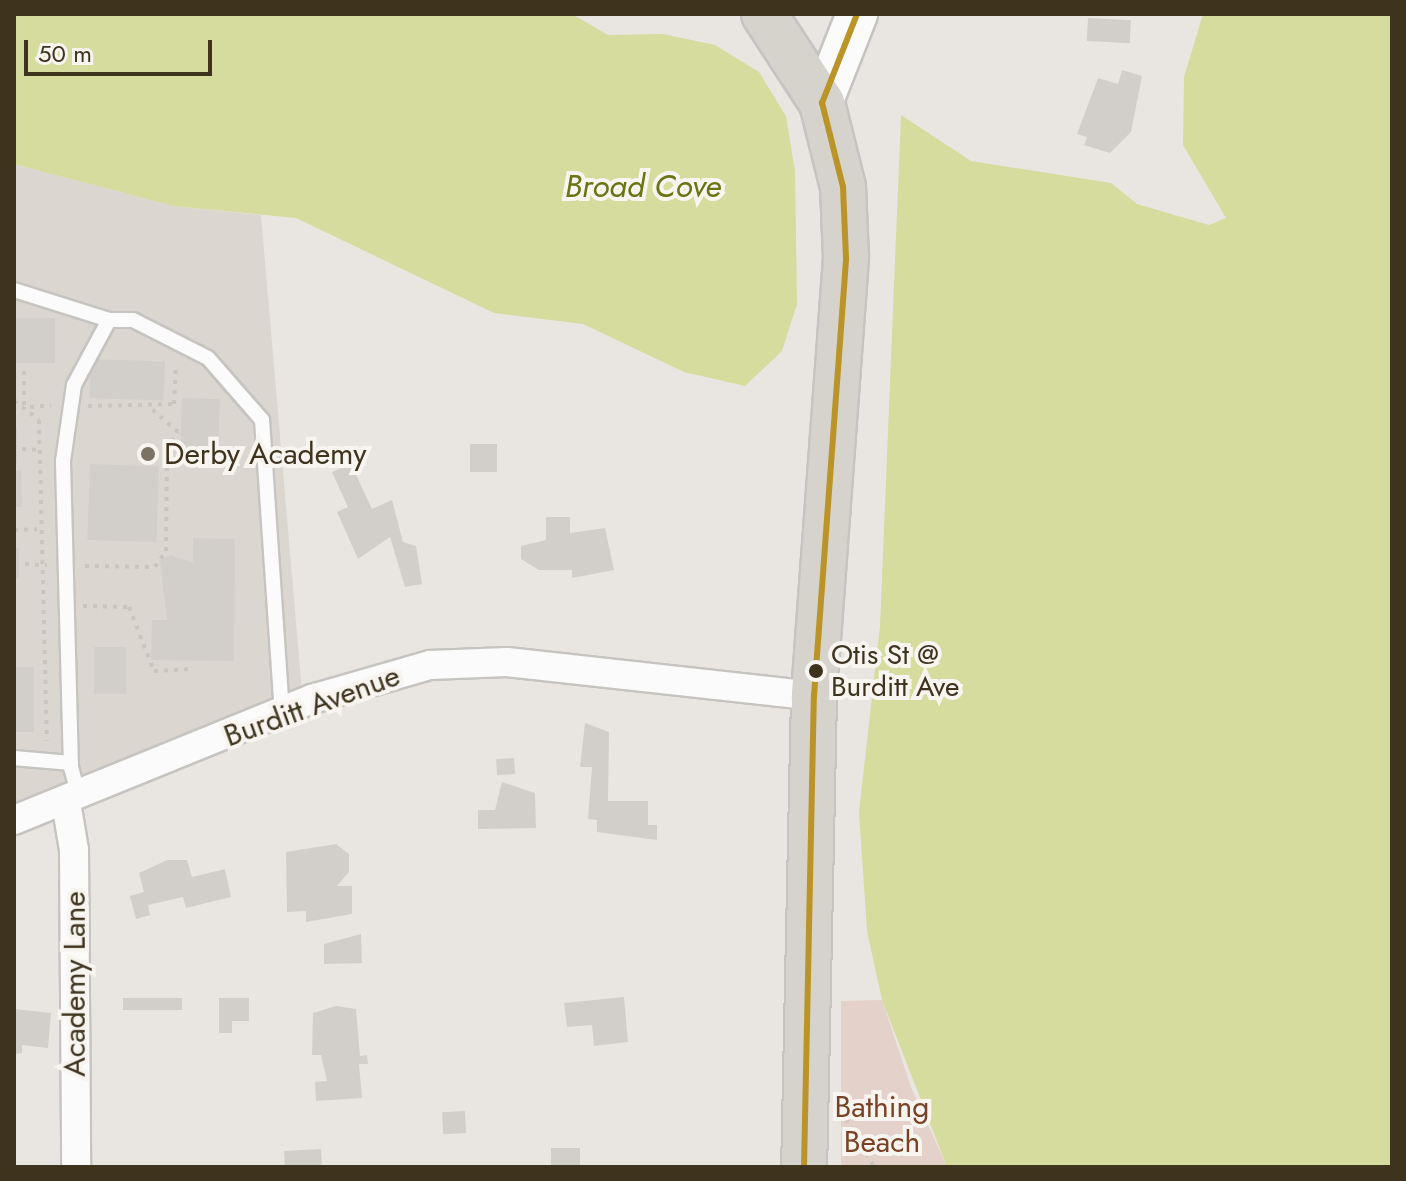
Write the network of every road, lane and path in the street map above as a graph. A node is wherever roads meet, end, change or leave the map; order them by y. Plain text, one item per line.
1 (764, 14) edge
2 (857, 14) edge
3 (822, 103) junction
4 (14, 290) edge
5 (109, 320) junction
6 (176, 342) junction
7 (24, 370) dead end
8 (14, 401) edge
9 (27, 406) junction
10 (69, 406) junction
11 (152, 409) junction
12 (22, 449) dead end
13 (38, 450) junction
14 (47, 450) dead end
15 (37, 529) junction
16 (14, 530) edge
17 (25, 564) dead end
18 (38, 564) junction
19 (53, 565) dead end
20 (85, 566) dead end
21 (69, 606) junction
22 (190, 669) dead end
23 (814, 696) junction
24 (282, 712) junction
25 (47, 743) dead end
26 (14, 758) edge
27 (71, 763) junction
28 (72, 799) junction
29 (14, 820) edge
30 (804, 1072) junction
31 (76, 1167) edge
32 (804, 1167) edge
33 (874, 1167) edge

1 - 3 main road
2 - 3 street
3 - 23 main road
4 - 5 lane
5 - 6 lane
5 - 10 lane
6 - 11 path
6 - 24 lane
7 - 9 path
8 - 9 path
9 - 10 path
9 - 13 path
10 - 11 path
10 - 21 lane
11 - 20 path
12 - 13 path
13 - 14 path
13 - 15 path
15 - 16 path
15 - 18 path
17 - 18 path
18 - 19 path
18 - 25 path
21 - 22 path
21 - 27 lane
23 - 24 street, Burditt Avenue
23 - 30 main road
24 - 28 street, Burditt Avenue
26 - 27 lane
27 - 28 lane
28 - 29 street, Burditt Avenue
28 - 31 street, Academy Lane
30 - 32 main road
30 - 33 path

